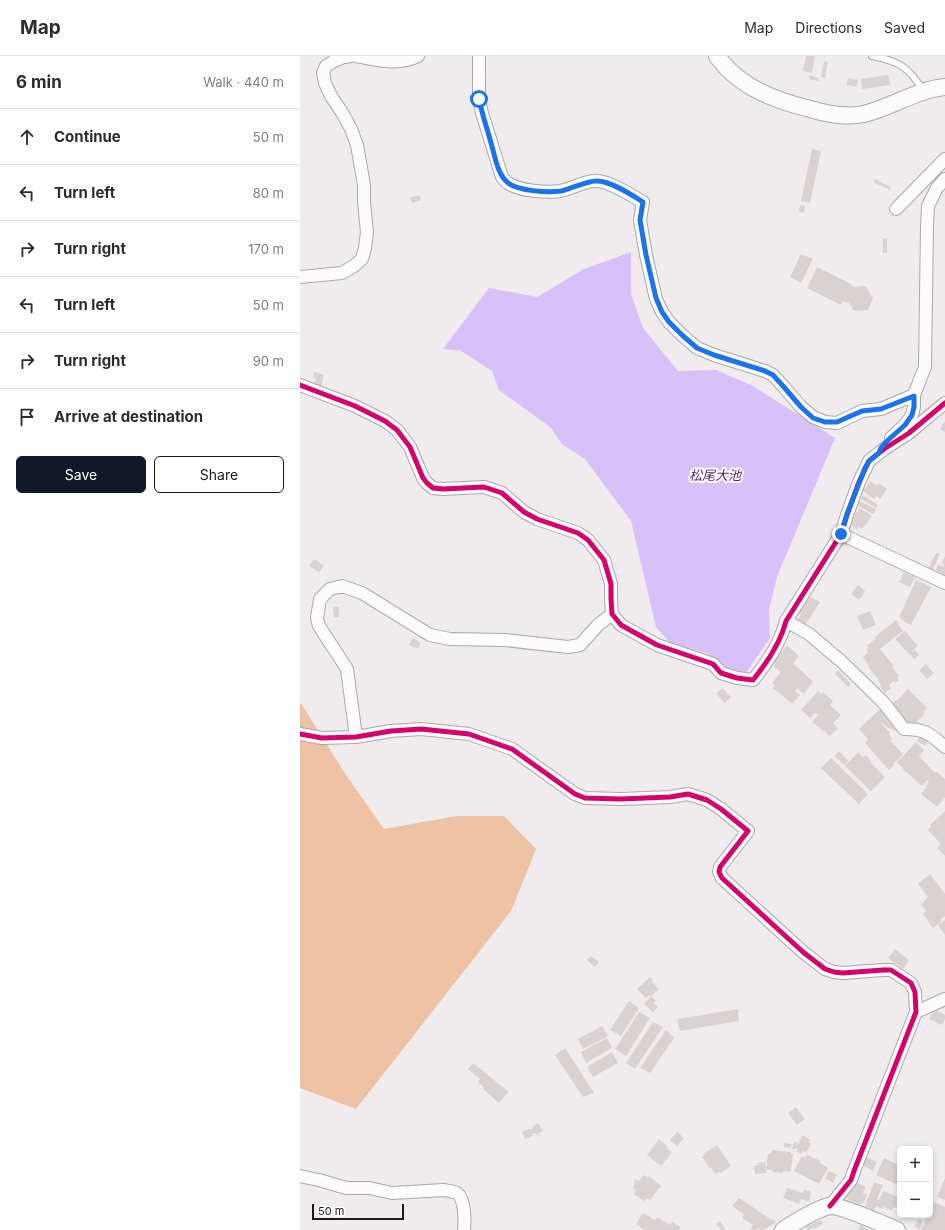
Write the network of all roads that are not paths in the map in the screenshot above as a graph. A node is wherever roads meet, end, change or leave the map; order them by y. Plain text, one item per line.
1 (351, 56) edge
2 (356, 56) edge
3 (418, 56) edge
4 (479, 56) edge
5 (717, 56) edge
6 (872, 56) edge
7 (945, 87) edge
8 (924, 91) junction
9 (945, 159) edge
10 (945, 179) edge
11 (896, 209) dead end
12 (300, 277) edge
13 (300, 385) edge
14 (914, 396) junction
15 (945, 403) edge
16 (879, 453) junction
17 (841, 534) junction
18 (945, 583) edge
19 (612, 614) junction
20 (786, 621) junction
21 (300, 734) edge
22 (356, 737) junction
23 (945, 747) edge
24 (945, 999) edge
25 (916, 1012) junction
26 (300, 1176) edge
27 (830, 1206) junction
28 (464, 1230) edge
29 (783, 1230) edge
30 (897, 1230) edge

1 - 12 street
2 - 3 street
4 - 14 street
5 - 8 street
6 - 8 lane
7 - 8 street
9 - 11 street
10 - 14 street
13 - 19 street
14 - 16 street
15 - 16 street
16 - 17 street
17 - 18 street
17 - 20 street
19 - 20 street
19 - 22 street
20 - 23 street
21 - 22 street
22 - 25 street
24 - 25 street
25 - 27 street
26 - 28 street
27 - 29 street
27 - 30 street

